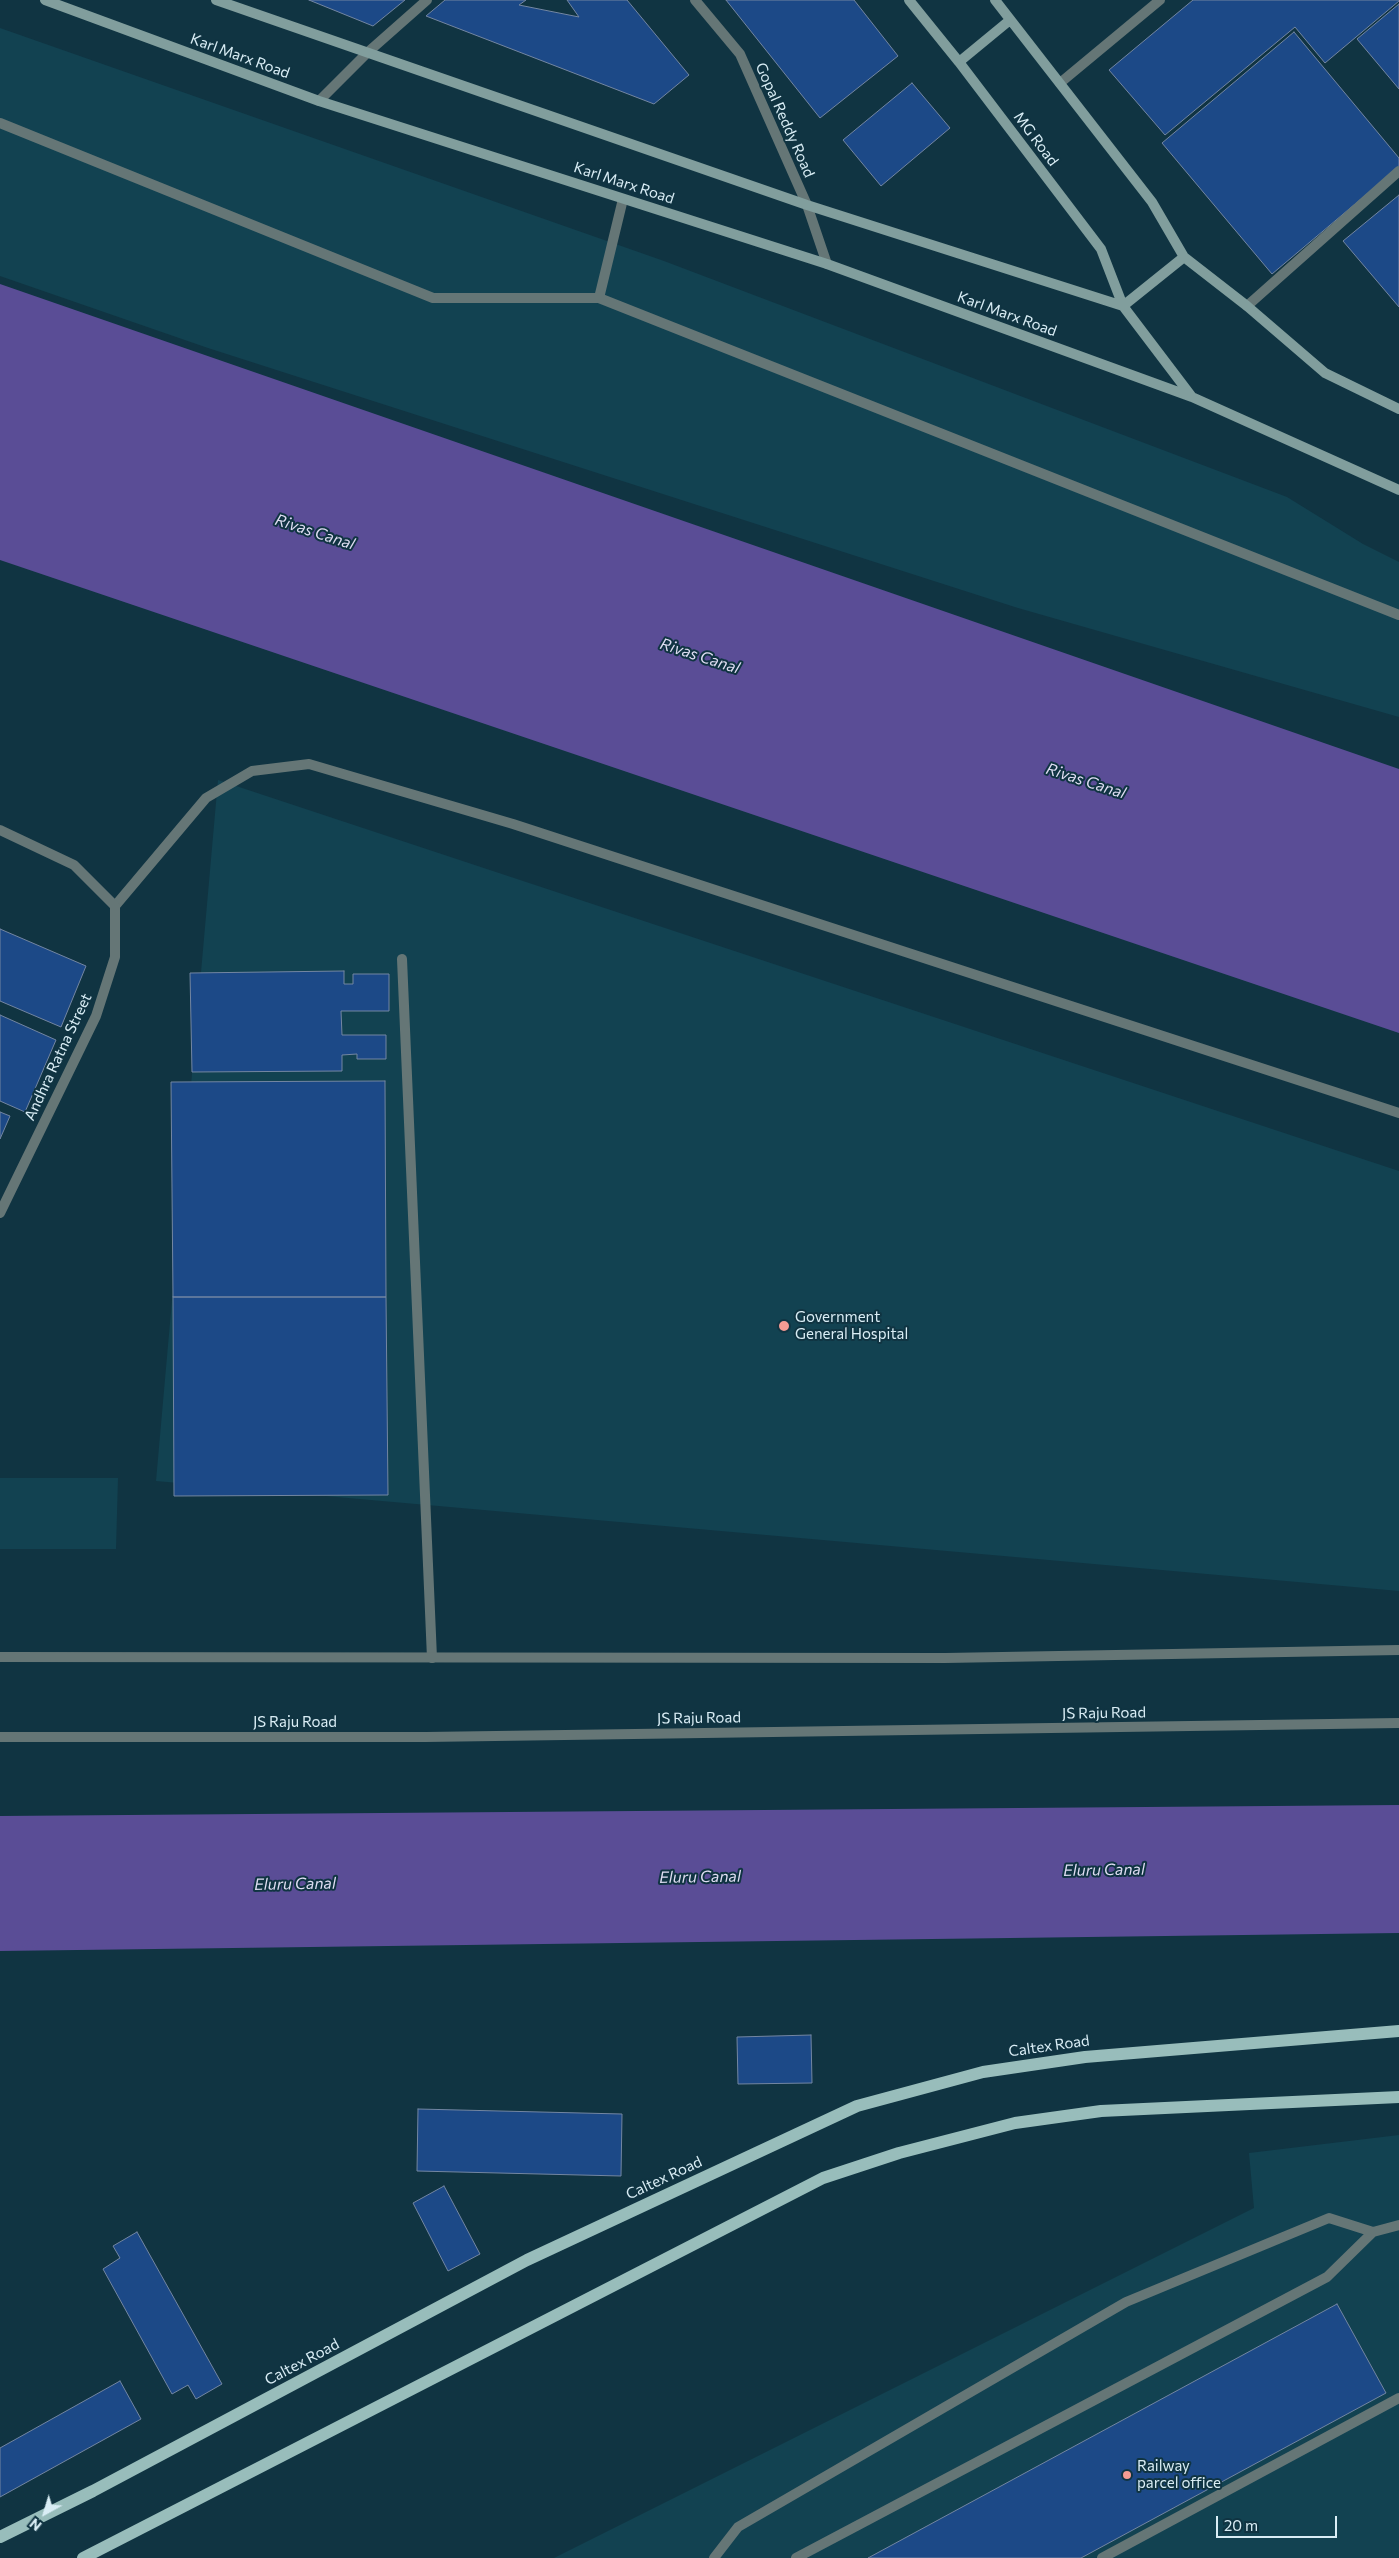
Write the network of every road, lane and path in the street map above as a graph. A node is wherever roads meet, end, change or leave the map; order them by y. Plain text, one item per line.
1 (45, 0) edge
2 (216, 0) edge
3 (427, 0) edge
4 (695, 0) edge
5 (909, 0) edge
6 (995, 0) edge
7 (1160, 0) edge
8 (1010, 20) junction
9 (367, 52) junction
10 (959, 62) junction
11 (1060, 83) junction
12 (320, 101) junction
13 (0, 123) edge
14 (1399, 171) edge
15 (623, 199) junction
16 (807, 205) junction
17 (1184, 257) junction
18 (827, 264) junction
19 (599, 298) junction
20 (1124, 306) junction
21 (1247, 306) junction
22 (1192, 397) junction
23 (1399, 409) edge
24 (1399, 490) edge
25 (1399, 615) edge
26 (0, 830) edge
27 (115, 906) junction
28 (402, 959) dead end
29 (1399, 1113) edge
30 (0, 1213) edge
31 (1399, 1650) edge
32 (0, 1657) edge
33 (432, 1658) junction
34 (1399, 1724) edge
35 (0, 1737) edge
36 (1399, 2031) edge
37 (1399, 2097) edge
38 (1399, 2225) edge
39 (1373, 2232) junction
40 (1399, 2398) edge
41 (0, 2537) edge
42 (83, 2558) edge
43 (714, 2558) edge
44 (796, 2558) edge
45 (1102, 2558) edge

1 - 12 main road, Karl Marx Road
2 - 9 main road
3 - 9 street
4 - 16 street, Gopal Reddy Road
5 - 10 main road, MG Road
6 - 8 main road
7 - 11 street
8 - 10 main road
8 - 11 main road
9 - 12 street
9 - 16 main road
10 - 20 main road, MG Road
11 - 17 main road
12 - 15 main road, Karl Marx Road
13 - 19 street
14 - 21 street
15 - 18 main road, Karl Marx Road
15 - 19 street
16 - 18 street, Gopal Reddy Road
16 - 20 main road
17 - 20 main road
17 - 21 main road
18 - 22 main road, Karl Marx Road
19 - 25 street
20 - 22 main road, MG Road
21 - 23 main road
22 - 24 main road, Karl Marx Road
26 - 27 street
27 - 29 street
27 - 30 street, Andhra Ratna Street
28 - 33 street
31 - 33 street
32 - 33 street
34 - 35 street, JS Raju Road
36 - 41 main road, Caltex Road
37 - 42 main road
38 - 39 street
39 - 43 street
39 - 44 street
40 - 45 street

